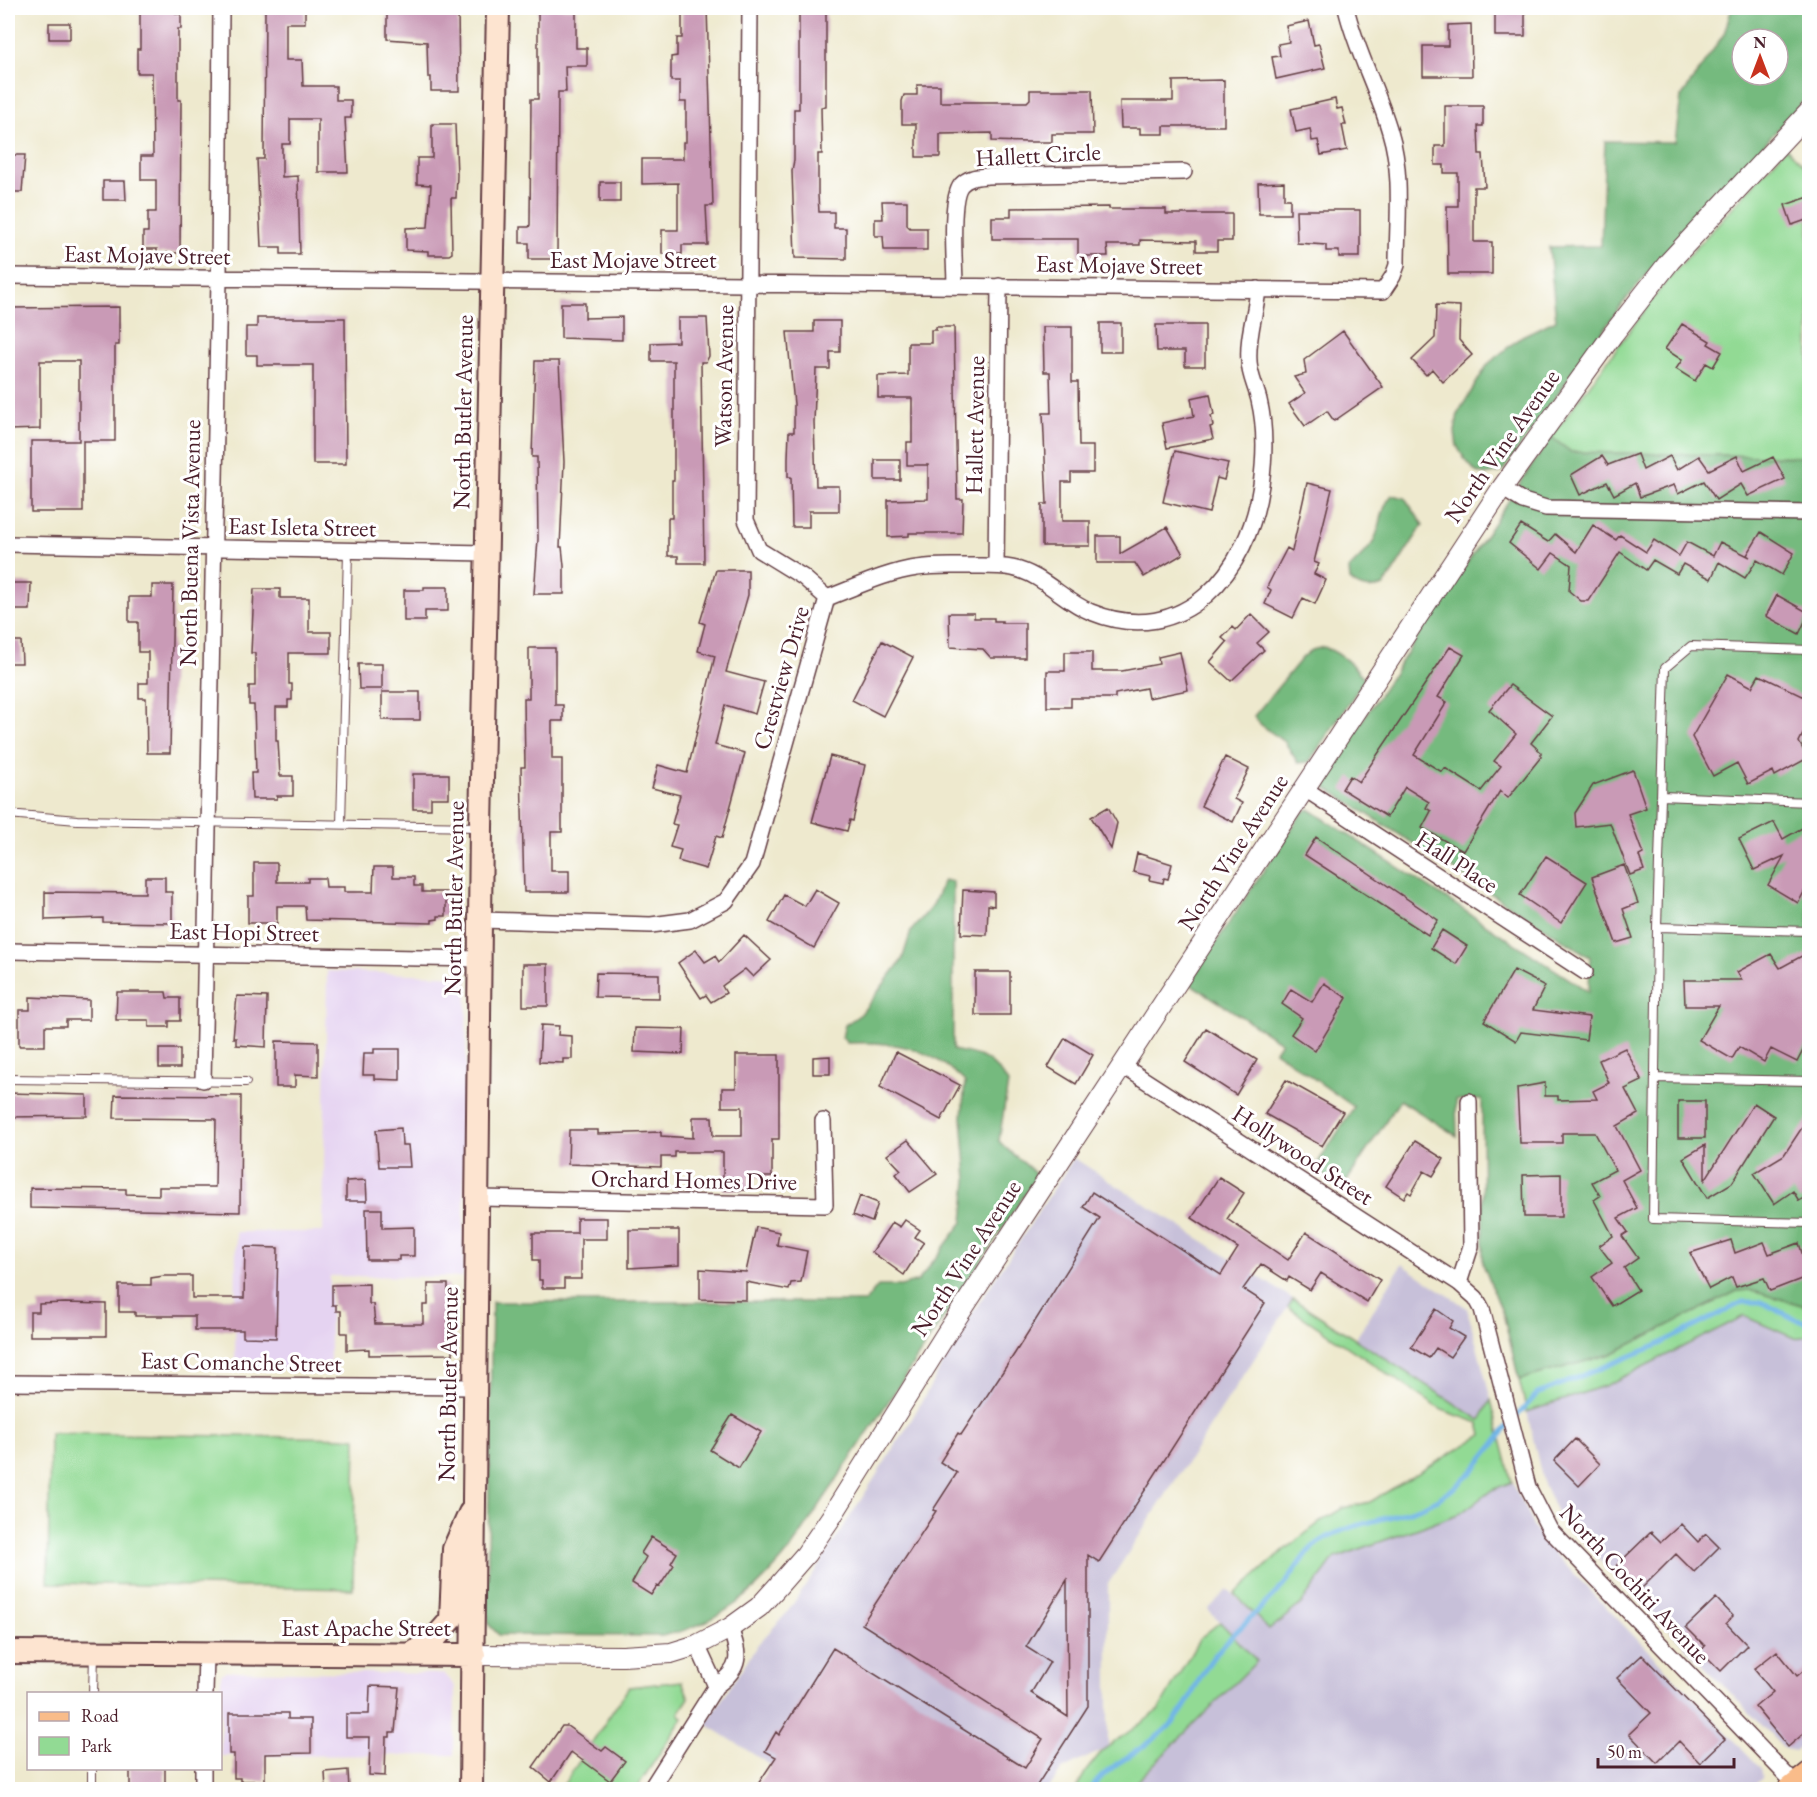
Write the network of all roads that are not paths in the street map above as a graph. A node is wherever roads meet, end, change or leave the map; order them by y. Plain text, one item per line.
1 (221, 8) edge
2 (498, 8) edge
3 (750, 8) edge
4 (1346, 8) edge
5 (1809, 111) edge
6 (1184, 172) dead end
7 (8, 276) edge
8 (219, 279) junction
9 (493, 282) junction
10 (747, 284) junction
11 (955, 285) junction
12 (999, 285) junction
13 (1258, 289) junction
14 (1502, 488) junction
15 (1809, 513) edge
16 (8, 544) edge
17 (213, 549) junction
18 (348, 551) junction
19 (487, 553) junction
20 (996, 566) junction
21 (827, 597) junction
22 (1809, 650) edge
23 (1305, 789) junction
24 (1661, 796) junction
25 (1809, 802) edge
26 (8, 814) edge
27 (206, 822) junction
28 (341, 824) junction
29 (481, 827) junction
30 (480, 921) junction
31 (1657, 927) junction
32 (1809, 931) edge
33 (8, 951) edge
34 (206, 954) junction
35 (480, 959) junction
36 (1585, 972) dead end
37 (1123, 1066) junction
38 (1656, 1078) junction
39 (8, 1079) edge
40 (203, 1080) junction
41 (1809, 1081) edge
42 (246, 1082) dead end
43 (1469, 1101) dead end
44 (823, 1121) dead end
45 (479, 1198) junction
46 (1809, 1223) edge
47 (1459, 1283) junction
48 (8, 1383) edge
49 (474, 1387) junction
50 (473, 1506) junction
51 (725, 1631) junction
52 (697, 1645) junction
53 (8, 1652) edge
54 (94, 1653) junction
55 (206, 1654) junction
56 (411, 1656) junction
57 (474, 1656) junction
58 (716, 1686) junction
59 (93, 1692) edge
60 (205, 1692) edge
61 (92, 1770) edge
62 (203, 1770) edge
63 (1798, 1783) edge
64 (653, 1785) edge
65 (92, 1790) edge
66 (203, 1790) edge
67 (471, 1790) edge
68 (670, 1790) edge

1 - 8 street, North Buena Vista Avenue
2 - 9 main road, North Butler Avenue
3 - 10 street, Watson Avenue
4 - 13 street
5 - 14 street, North Vine Avenue
6 - 11 street, Hallett Circle
7 - 8 street, East Mojave Street
8 - 9 street, East Mojave Street
8 - 17 street, North Buena Vista Avenue
9 - 10 street, East Mojave Street
9 - 19 main road, North Butler Avenue
10 - 11 street, East Mojave Street
10 - 21 street, Watson Avenue
11 - 12 street, East Mojave Street
12 - 13 street, East Mojave Street
12 - 20 street, Hallett Avenue
13 - 20 street, Crestview Drive
14 - 15 street
14 - 23 street, North Vine Avenue
16 - 17 street, East Isleta Street
17 - 18 street, East Isleta Street
17 - 27 street, North Buena Vista Avenue
18 - 19 street, East Isleta Street
18 - 28 lane
19 - 29 main road, North Butler Avenue
20 - 21 street, Crestview Drive
21 - 30 street, Crestview Drive
22 - 24 lane
23 - 36 street, Hall Place
23 - 37 street, North Vine Avenue
24 - 25 lane
24 - 31 lane
26 - 27 lane
27 - 28 lane
27 - 34 street, North Buena Vista Avenue
28 - 29 lane
29 - 30 main road, North Butler Avenue
30 - 35 main road, North Butler Avenue
31 - 32 lane
31 - 38 lane
33 - 34 street, East Hopi Street
34 - 35 street, East Hopi Street
34 - 40 street, North Buena Vista Avenue
35 - 45 main road, North Butler Avenue
37 - 47 street, Hollywood Street
37 - 51 street, North Vine Avenue
38 - 41 lane
38 - 46 lane
39 - 40 lane
40 - 42 lane
43 - 47 street
44 - 45 street, Orchard Homes Drive
45 - 49 main road, North Butler Avenue
47 - 63 street, North Cochiti Avenue
48 - 49 street, East Comanche Street
49 - 50 main road, North Butler Avenue
50 - 56 main road
50 - 57 main road, North Butler Avenue
51 - 52 street, East Apache Street
51 - 58 street
52 - 57 street, East Apache Street
52 - 58 street
53 - 54 main road, East Apache Street
54 - 55 main road, East Apache Street
54 - 59 lane
55 - 56 main road, East Apache Street
55 - 60 street
56 - 57 main road, East Apache Street
57 - 67 main road, North Butler Avenue
58 - 64 street
61 - 65 lane
62 - 66 street
64 - 68 lane

